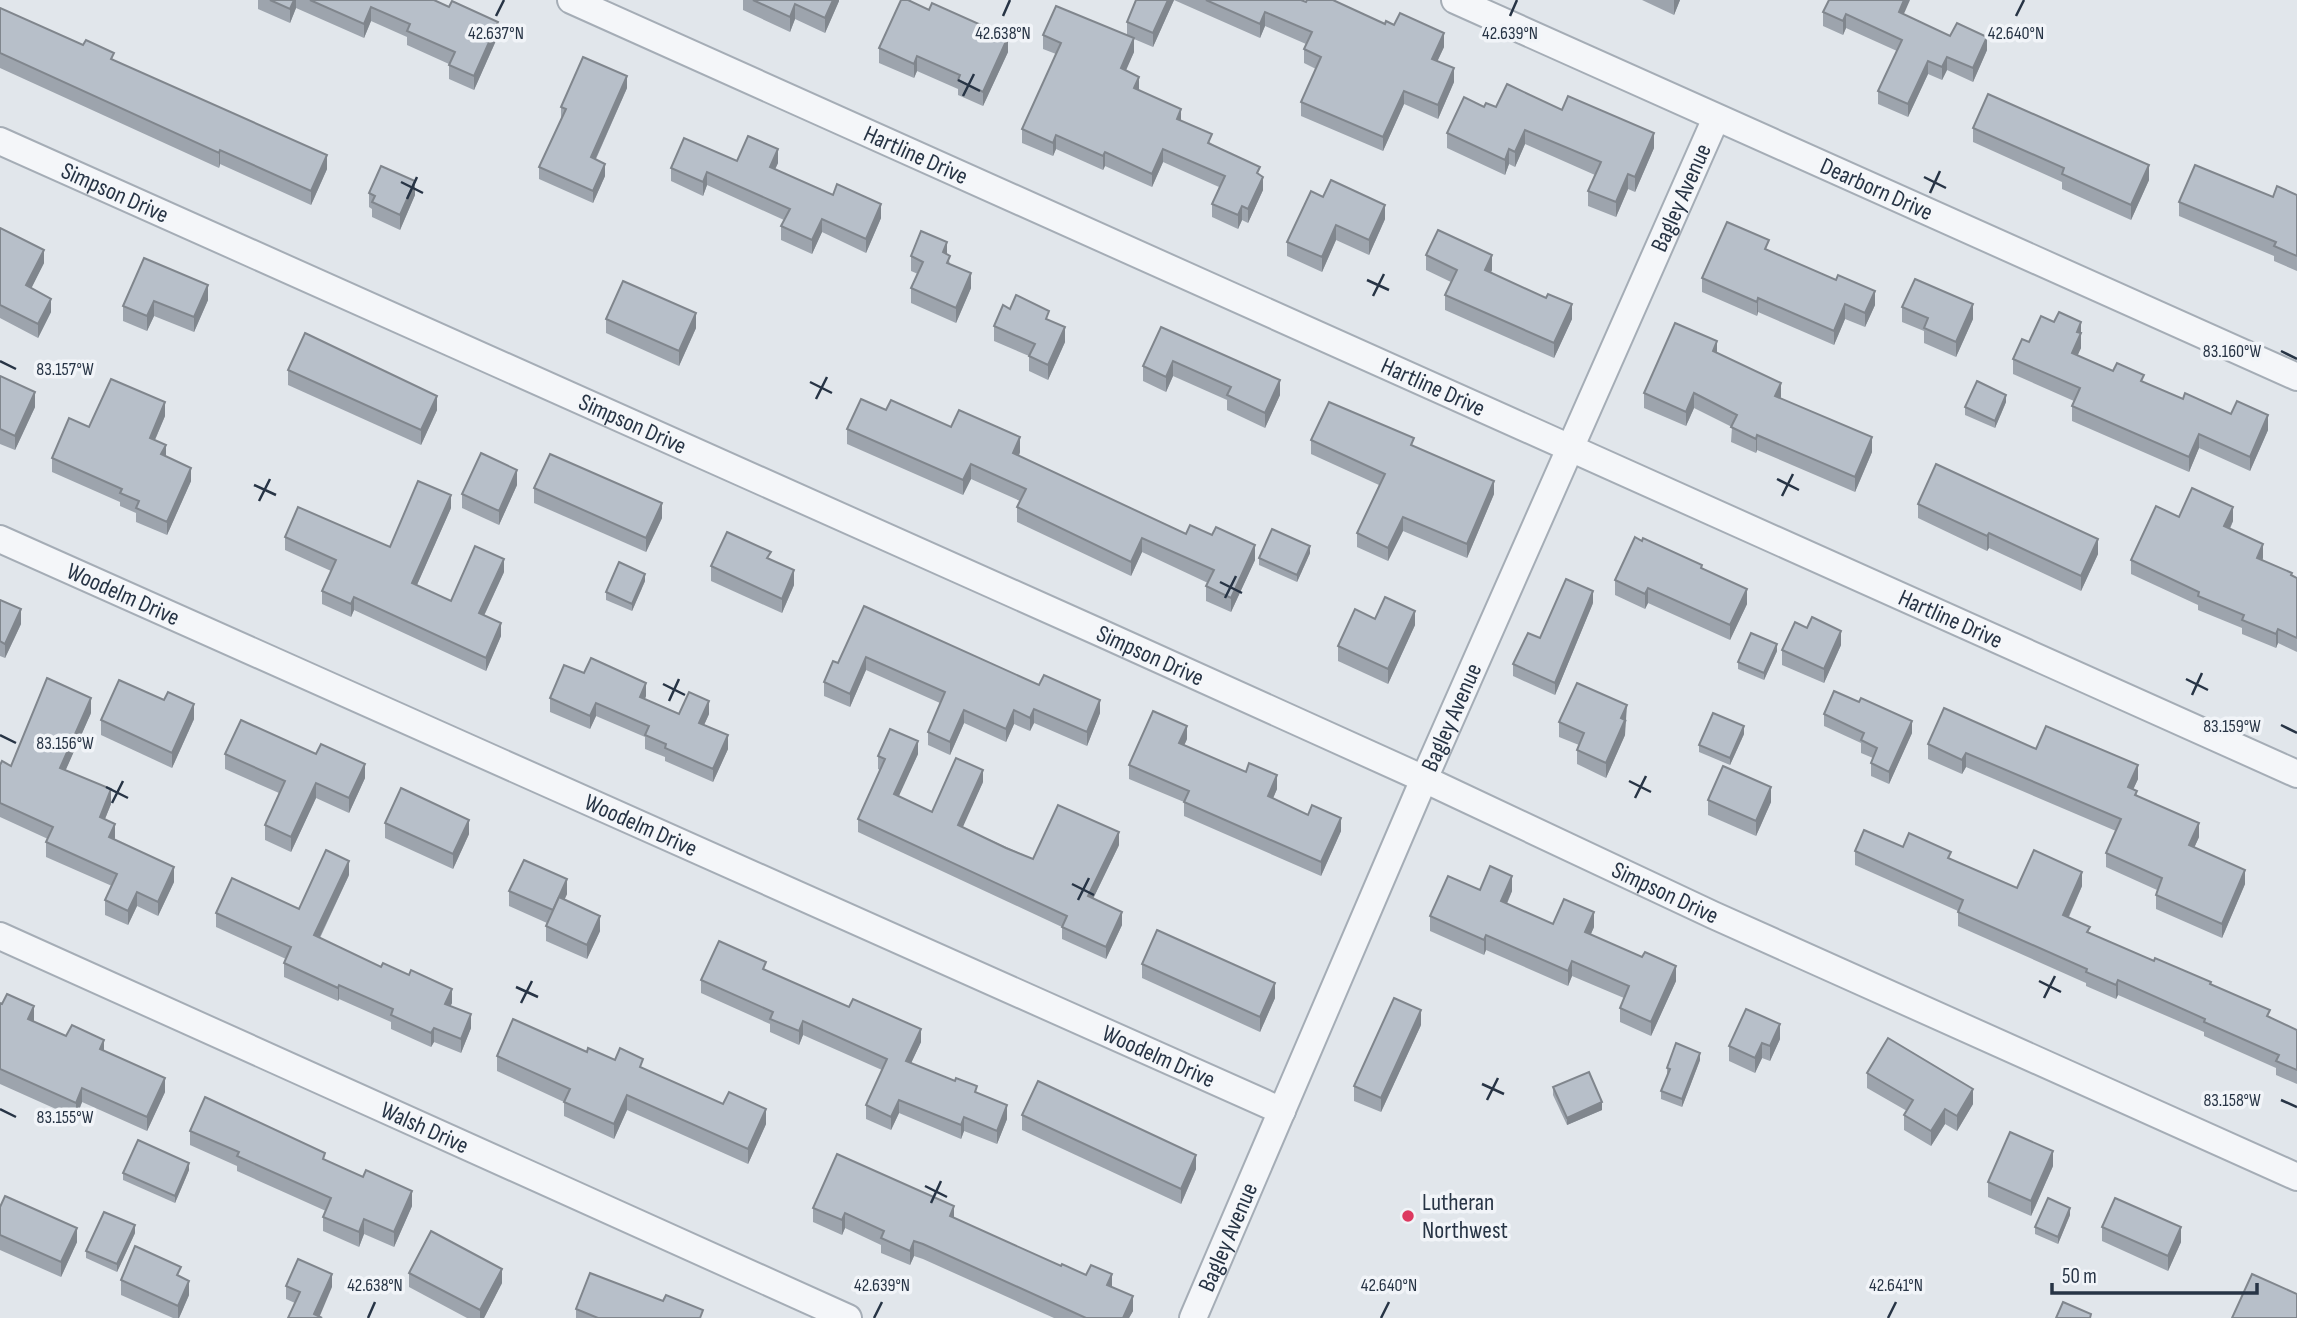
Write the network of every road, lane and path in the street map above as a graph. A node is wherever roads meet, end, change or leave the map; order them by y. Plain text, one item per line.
1 (571, 0) edge
2 (1455, 0) edge
3 (1716, 118) junction
4 (0, 141) edge
5 (2297, 377) edge
6 (1570, 447) junction
7 (0, 539) edge
8 (2297, 774) edge
9 (1424, 779) junction
10 (0, 936) edge
11 (1282, 1111) junction
12 (2297, 1177) edge
13 (848, 1318) edge
14 (1193, 1318) edge

1 - 6 street, Hartline Drive
2 - 3 street, Dearborn Drive
3 - 5 street, Dearborn Drive
3 - 6 street, Bagley Avenue
4 - 9 street, Simpson Drive
6 - 8 street, Hartline Drive
6 - 9 street, Bagley Avenue
7 - 11 street, Woodelm Drive
9 - 11 street, Bagley Avenue
9 - 12 street, Simpson Drive
10 - 13 street, Walsh Drive
11 - 14 street, Bagley Avenue

